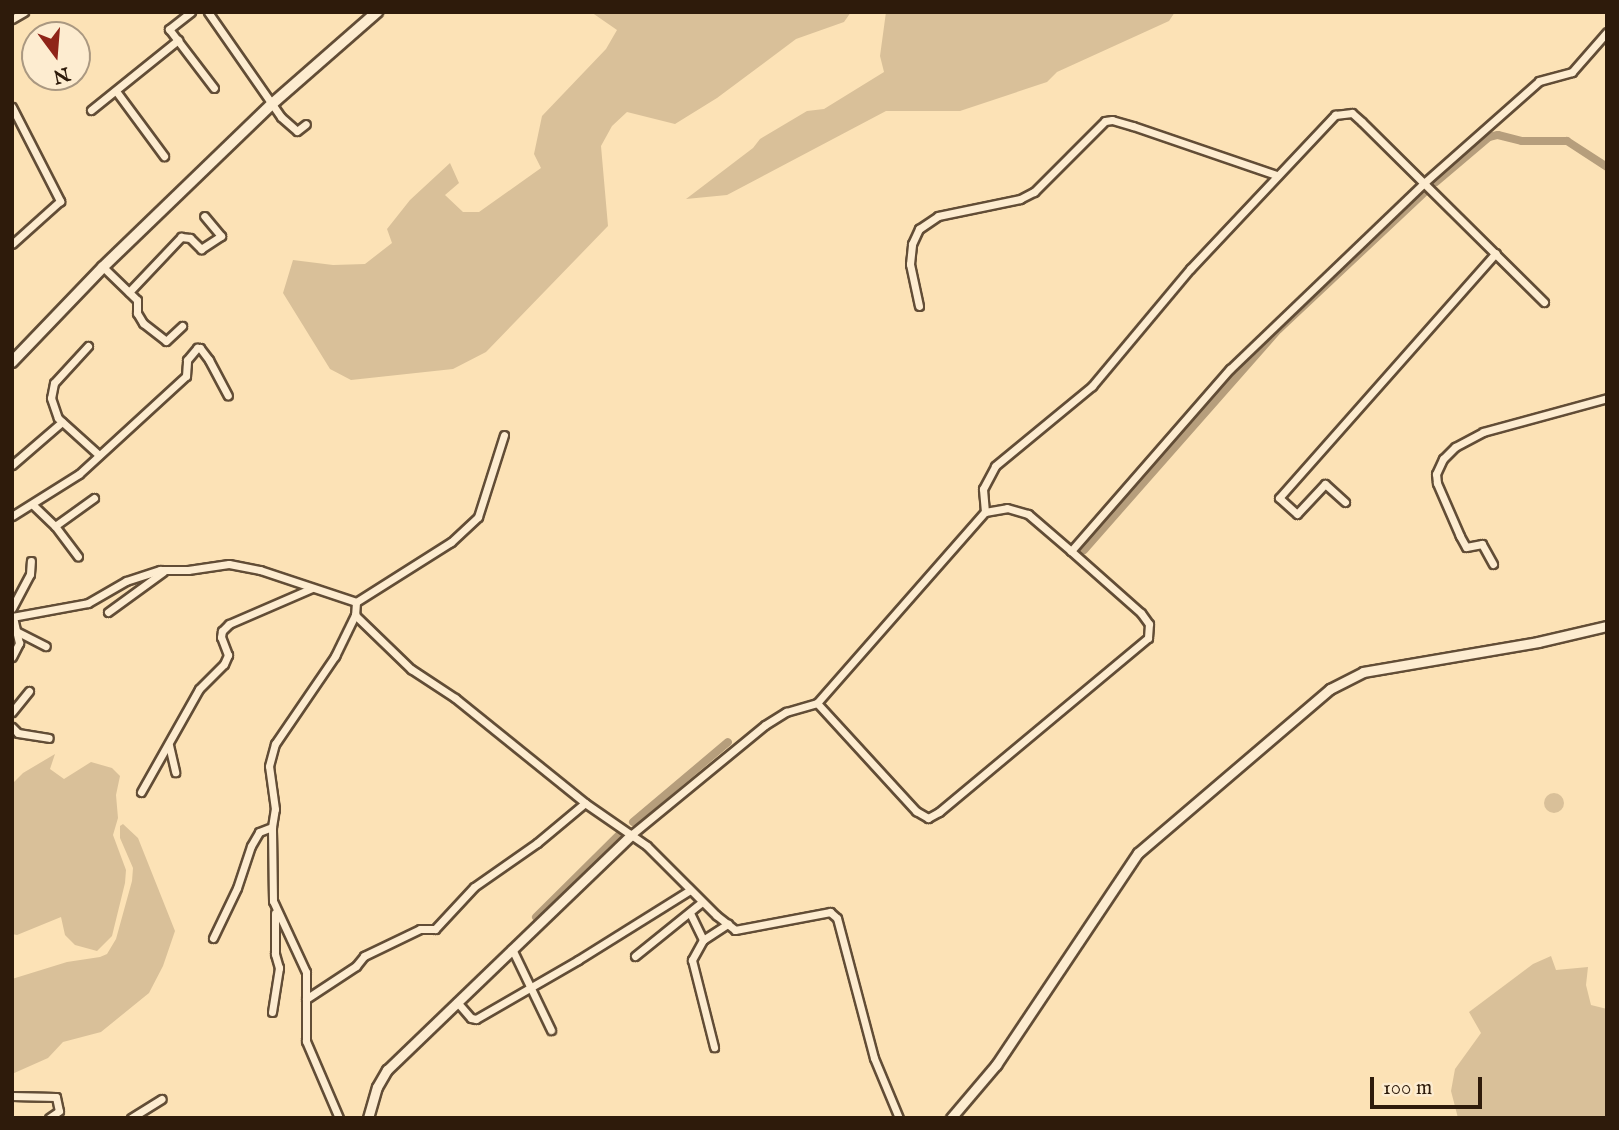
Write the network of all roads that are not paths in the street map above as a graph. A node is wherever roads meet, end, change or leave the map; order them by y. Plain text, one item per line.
1 (24, 12) edge
2 (191, 12) edge
3 (208, 12) edge
4 (377, 12) edge
5 (12, 19) edge
6 (1607, 32) edge
7 (178, 40) junction
8 (214, 88) dead end
9 (116, 91) junction
10 (272, 104) junction
11 (12, 107) edge
12 (91, 110) dead end
13 (306, 124) dead end
14 (164, 156) dead end
15 (1276, 176) junction
16 (1425, 182) junction
17 (204, 216) dead end
18 (12, 244) edge
19 (1496, 253) junction
20 (103, 267) junction
21 (129, 292) junction
22 (1544, 302) dead end
23 (919, 306) dead end
24 (182, 327) dead end
25 (88, 346) dead end
26 (12, 362) edge
27 (228, 395) dead end
28 (1607, 398) edge
29 (62, 422) junction
30 (504, 435) dead end
31 (99, 455) junction
32 (12, 465) edge
33 (94, 498) dead end
34 (1345, 502) dead end
35 (33, 505) junction
36 (985, 512) junction
37 (12, 516) edge
38 (55, 526) junction
39 (1071, 551) junction
40 (78, 556) dead end
41 (31, 561) dead end
42 (1493, 565) dead end
43 (167, 570) junction
44 (312, 588) junction
45 (356, 602) junction
46 (12, 608) edge
47 (108, 612) dead end
48 (355, 615) junction
49 (13, 617) edge
50 (1607, 626) edge
51 (18, 632) junction
52 (46, 646) dead end
53 (12, 657) edge
54 (29, 691) dead end
55 (817, 702) junction
56 (12, 712) edge
57 (12, 727) edge
58 (49, 738) dead end
59 (169, 745) junction
60 (175, 772) dead end
61 (141, 792) dead end
62 (585, 803) junction
63 (272, 827) junction
64 (631, 835) junction
65 (690, 890) junction
66 (702, 902) junction
67 (275, 908) junction
68 (690, 913) junction
69 (728, 924) junction
70 (214, 938) dead end
71 (704, 940) junction
72 (512, 949) junction
73 (635, 956) dead end
74 (532, 986) junction
75 (306, 999) junction
76 (457, 1002) junction
77 (272, 1012) dead end
78 (551, 1030) dead end
79 (714, 1047) dead end
80 (12, 1096) edge
81 (162, 1099) dead end
82 (50, 1118) edge
83 (131, 1118) edge
84 (339, 1118) edge
85 (368, 1118) edge
86 (899, 1118) edge
87 (951, 1118) edge

1 - 5 street
2 - 7 street
3 - 10 street
4 - 10 main road
6 - 16 street
7 - 8 street
7 - 9 street
9 - 12 street
9 - 14 street
10 - 13 street
10 - 20 main road
11 - 18 street
15 - 16 street
15 - 23 street
15 - 36 street
16 - 19 street
16 - 39 street
17 - 21 street
19 - 22 street
19 - 34 street
20 - 21 street
20 - 26 main road
21 - 24 street
25 - 29 street
27 - 31 street
28 - 42 street
29 - 31 street
29 - 32 street
30 - 45 street
31 - 35 street
33 - 38 street
35 - 37 street
35 - 38 street
36 - 39 street
36 - 55 street
38 - 40 street
39 - 55 street
41 - 46 street
43 - 44 street
43 - 47 street
43 - 49 street
44 - 45 street
44 - 59 street
45 - 48 street
48 - 62 street
48 - 63 street
49 - 51 street
50 - 87 street
51 - 52 street
51 - 53 street
54 - 56 street
55 - 64 street
57 - 58 street
59 - 60 street
59 - 61 street
62 - 64 street
62 - 75 street
63 - 67 street
63 - 70 street
64 - 65 street
64 - 72 street
65 - 66 street
65 - 74 street
66 - 68 street
66 - 69 street
67 - 75 street
67 - 77 street
68 - 71 street
68 - 73 street
69 - 71 street
69 - 86 street
71 - 79 street
72 - 74 street
72 - 76 street
74 - 76 street
74 - 78 street
75 - 84 street
76 - 85 street
80 - 82 street
81 - 83 street

